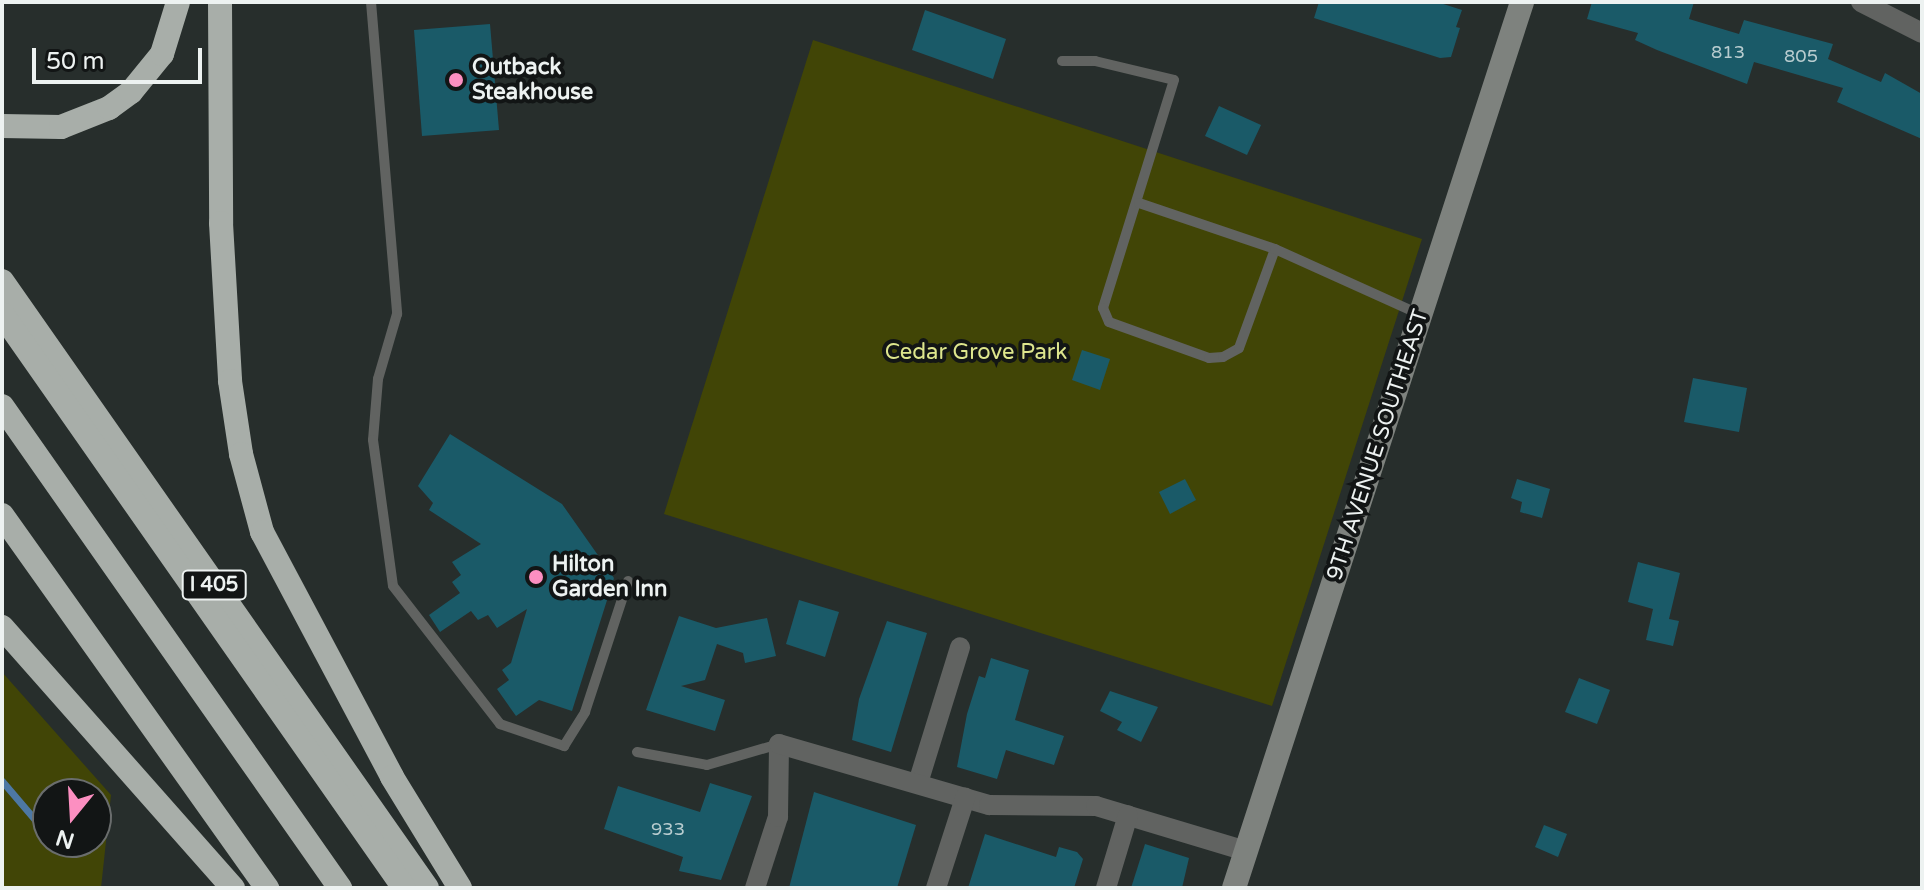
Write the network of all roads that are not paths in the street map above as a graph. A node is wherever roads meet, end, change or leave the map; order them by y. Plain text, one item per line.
1 (178, 2) edge
2 (220, 2) edge
3 (371, 2) edge
4 (1861, 2) edge
5 (1519, 3) edge
6 (1922, 33) edge
7 (1062, 61) dead end
8 (2, 126) edge
9 (1139, 203) junction
10 (1275, 249) junction
11 (2, 281) edge
12 (2, 314) edge
13 (1421, 315) junction
14 (2, 406) edge
15 (2, 425) edge
16 (2, 515) edge
17 (628, 581) dead end
18 (2, 627) edge
19 (960, 647) dead end
20 (779, 744) junction
21 (637, 752) dead end
22 (918, 783) junction
23 (965, 798) junction
24 (1128, 815) junction
25 (1246, 851) junction
26 (233, 888) edge
27 (267, 888) edge
28 (323, 888) edge
29 (340, 888) edge
30 (404, 888) edge
31 (427, 888) edge
32 (460, 888) edge
33 (755, 888) edge
34 (936, 888) edge
35 (1106, 888) edge
36 (1234, 888) edge

1 - 8 highway
2 - 32 highway
3 - 17 lane
4 - 6 street
5 - 13 main road, 9TH AVENUE SOUTHEAST
7 - 9 lane
9 - 10 lane
9 - 10 lane
10 - 13 lane
11 - 31 highway, I 405
12 - 30 highway, I 405
13 - 25 main road, 9TH AVENUE SOUTHEAST
14 - 29 highway
15 - 28 highway
16 - 27 highway
18 - 26 highway
19 - 22 street
20 - 21 lane
20 - 22 street
20 - 33 street
22 - 23 street
23 - 24 street
23 - 34 street
24 - 25 street
24 - 35 street
25 - 36 main road, 9TH AVENUE SOUTHEAST

